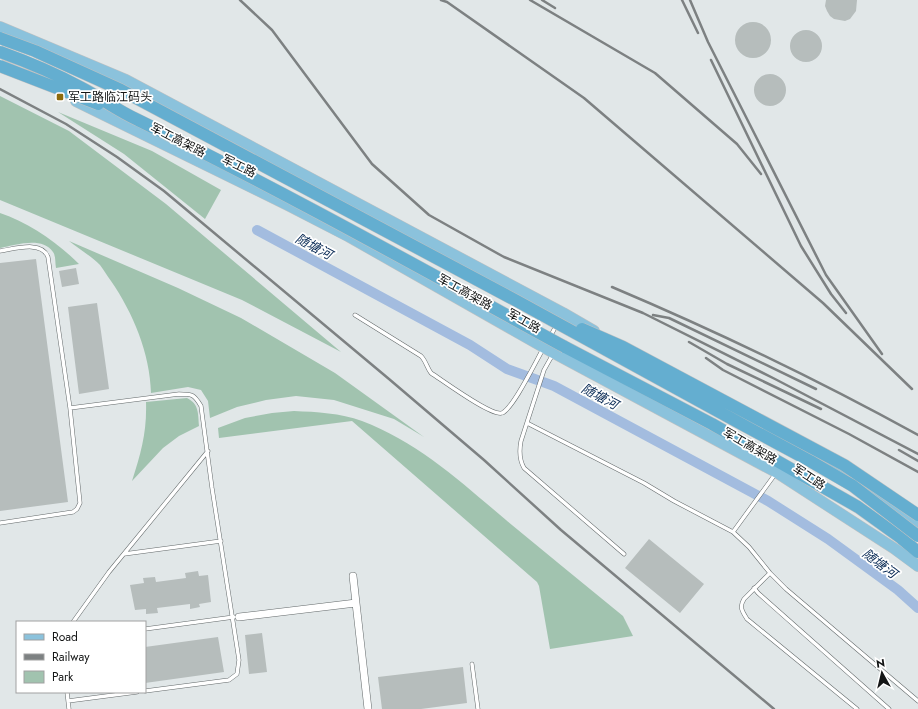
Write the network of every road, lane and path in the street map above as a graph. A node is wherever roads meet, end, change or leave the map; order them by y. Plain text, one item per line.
1 (0, 27) edge
2 (0, 38) edge
3 (0, 52) edge
4 (0, 63) edge
5 (0, 66) edge
6 (130, 116) junction
7 (0, 251) edge
8 (515, 300) junction
9 (355, 315) dead end
10 (568, 316) junction
11 (565, 332) dead end
12 (561, 339) dead end
13 (549, 350) junction
14 (70, 408) junction
15 (527, 423) junction
16 (208, 451) junction
17 (776, 472) junction
18 (918, 515) edge
19 (0, 523) edge
20 (918, 527) edge
21 (732, 532) junction
22 (918, 536) edge
23 (221, 542) junction
24 (918, 552) edge
25 (124, 554) junction
26 (624, 554) dead end
27 (918, 566) edge
28 (770, 573) junction
29 (353, 576) dead end
30 (754, 588) junction
31 (356, 603) junction
32 (236, 617) junction
33 (74, 621) edge
34 (146, 629) edge
35 (472, 664) dead end
36 (146, 691) edge
37 (67, 693) edge
38 (128, 693) edge
39 (68, 701) junction
40 (918, 701) edge
41 (69, 709) edge
42 (368, 709) edge
43 (478, 709) edge
44 (856, 709) edge
45 (889, 709) edge

1 - 10 main road, 军工路
2 - 8 highway, 军工高架路, bridge
3 - 6 highway, 军工高架路, bridge
4 - 13 main road, 军工路
5 - 6 highway, bridge
6 - 24 highway, 军工高架路, bridge
7 - 14 lane
8 - 18 highway, bridge
8 - 22 highway, 军工高架路, bridge
9 - 13 lane
10 - 11 lane
10 - 13 lane
10 - 20 main road, 军工路
12 - 13 lane
13 - 15 lane
13 - 17 main road, 军工路
14 - 16 lane
14 - 19 lane
15 - 21 lane
15 - 26 lane
16 - 23 lane
16 - 25 lane
17 - 21 lane
17 - 27 main road, 军工路
21 - 28 lane
23 - 25 lane
23 - 32 lane
25 - 33 lane
28 - 30 lane
28 - 40 lane
29 - 31 street
30 - 44 lane
30 - 45 lane
31 - 32 street
31 - 42 street
32 - 34 lane
32 - 36 lane
35 - 43 lane
37 - 39 lane
38 - 39 lane
39 - 41 lane

